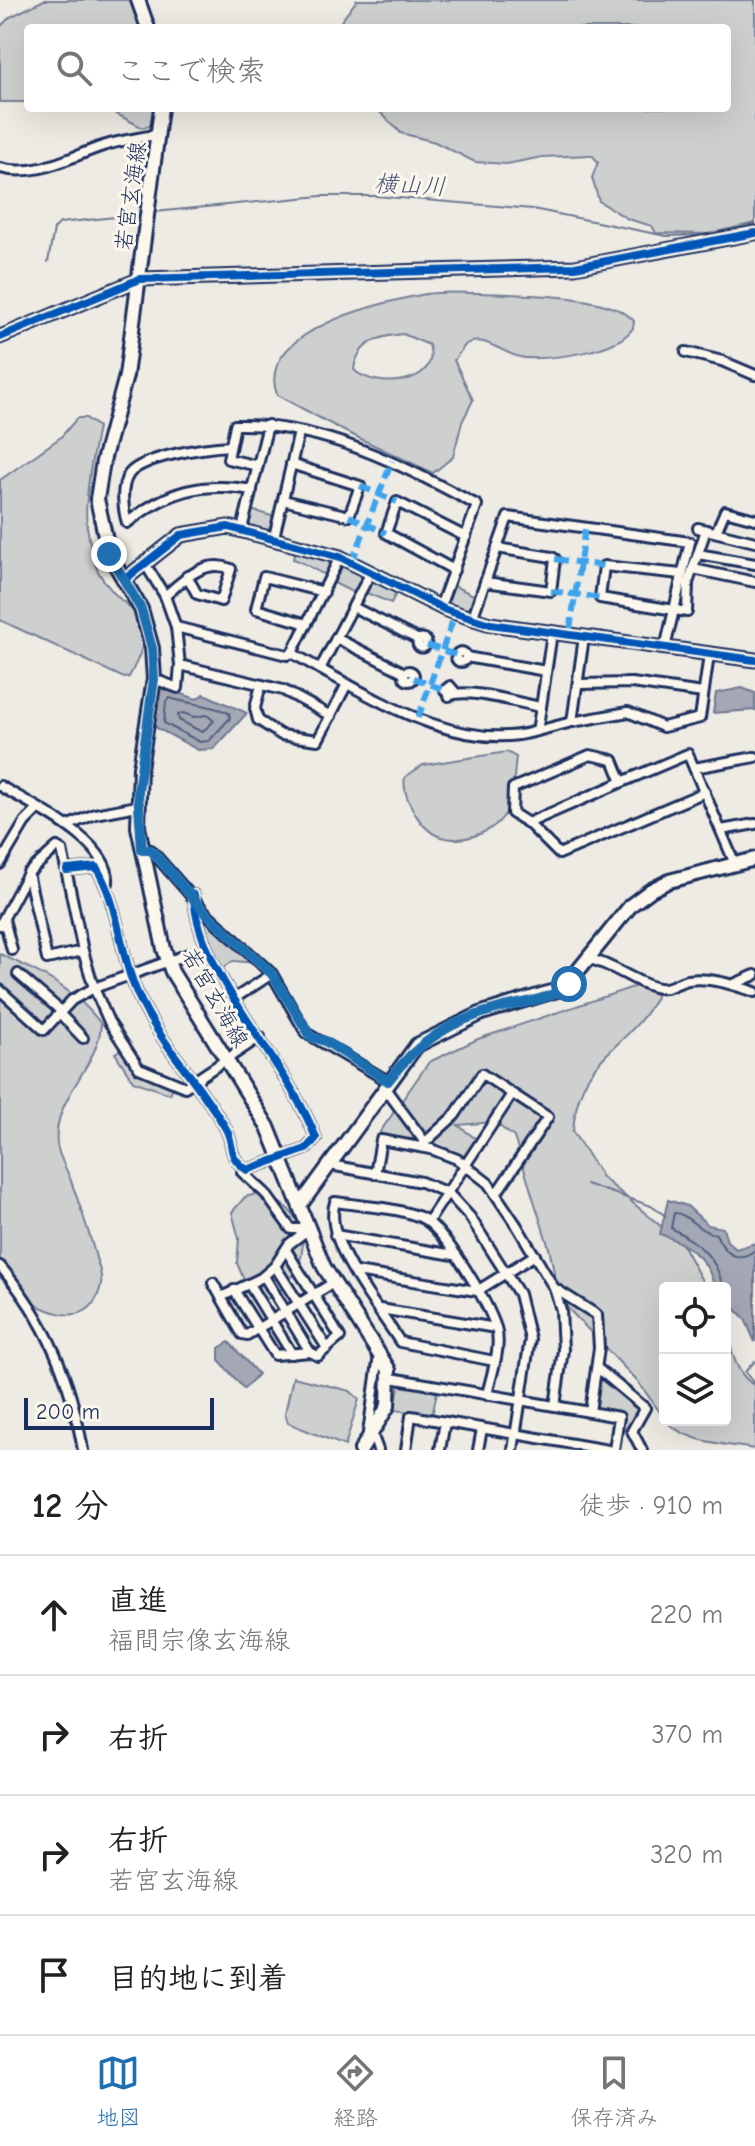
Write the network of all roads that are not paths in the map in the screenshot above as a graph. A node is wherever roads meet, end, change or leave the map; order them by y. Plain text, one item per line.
1 (138, 0) edge
2 (147, 24) edge
3 (161, 112) edge
4 (160, 134) junction
5 (0, 168) edge
6 (755, 233) edge
7 (140, 279) junction
8 (0, 337) edge
9 (686, 352) dead end
10 (755, 375) edge
11 (268, 425) junction
12 (299, 432) junction
13 (230, 446) junction
14 (291, 464) junction
15 (258, 466) junction
16 (252, 490) junction
17 (283, 500) junction
18 (755, 519) edge
19 (242, 529) junction
20 (706, 530) junction
21 (274, 537) junction
22 (466, 537) junction
23 (755, 542) edge
24 (497, 548) junction
25 (698, 554) junction
26 (340, 557) junction
27 (144, 562) junction
28 (755, 564) edge
29 (693, 569) junction
30 (454, 570) junction
31 (371, 572) junction
32 (681, 574) junction
33 (187, 576) junction
34 (124, 580) junction
35 (485, 582) junction
36 (755, 582) edge
37 (324, 592) junction
38 (165, 596) junction
39 (353, 607) junction
40 (440, 607) junction
41 (672, 609) junction
42 (472, 619) junction
43 (307, 624) junction
44 (176, 627) junction
45 (552, 633) junction
46 (584, 637) junction
47 (336, 638) junction
48 (419, 640) dead end
49 (665, 648) junction
50 (292, 653) junction
51 (709, 655) junction
52 (466, 657) dead end
53 (755, 660) edge
54 (180, 665) junction
55 (320, 669) junction
56 (546, 671) junction
57 (405, 673) dead end
58 (154, 679) junction
59 (347, 684) junction
60 (578, 684) junction
61 (261, 685) junction
62 (455, 692) dead end
63 (703, 693) junction
64 (541, 707) junction
65 (331, 716) junction
66 (572, 722) junction
67 (537, 731) junction
68 (755, 757) edge
69 (694, 768) junction
70 (622, 782) junction
71 (0, 786) edge
72 (705, 792) junction
73 (137, 806) junction
74 (38, 809) junction
75 (528, 823) junction
76 (755, 824) edge
77 (67, 826) junction
78 (721, 830) junction
79 (142, 850) junction
80 (755, 859) edge
81 (0, 864) edge
82 (735, 864) junction
83 (67, 870) junction
84 (28, 873) junction
85 (107, 885) junction
86 (194, 895) junction
87 (2, 922) edge
88 (205, 948) junction
89 (12, 950) dead end
90 (83, 951) junction
91 (590, 959) junction
92 (168, 962) junction
93 (18, 974) dead end
94 (272, 974) junction
95 (755, 975) edge
96 (130, 976) junction
97 (733, 985) junction
98 (94, 988) junction
99 (0, 990) edge
100 (755, 992) edge
101 (235, 998) junction
102 (60, 1013) junction
103 (260, 1037) junction
104 (83, 1038) dead end
105 (226, 1059) junction
106 (193, 1082) junction
107 (386, 1084) junction
108 (512, 1094) junction
109 (422, 1144) junction
110 (282, 1159) junction
111 (330, 1165) junction
112 (466, 1165) junction
113 (242, 1172) dead end
114 (375, 1174) junction
115 (448, 1193) junction
116 (496, 1194) junction
117 (301, 1204) junction
118 (428, 1222) junction
119 (309, 1229) junction
120 (335, 1235) junction
121 (286, 1250) junction
122 (454, 1255) junction
123 (535, 1255) junction
124 (0, 1266) edge
125 (275, 1266) junction
126 (356, 1272) junction
127 (506, 1274) junction
128 (264, 1276) junction
129 (213, 1283) dead end
130 (333, 1283) junction
131 (249, 1284) junction
132 (554, 1288) junction
133 (234, 1290) junction
134 (477, 1291) junction
135 (313, 1295) junction
136 (221, 1297) junction
137 (299, 1304) junction
138 (380, 1309) junction
139 (285, 1312) junction
140 (271, 1321) junction
141 (496, 1328) junction
142 (258, 1329) junction
143 (327, 1348) junction
144 (380, 1351) junction
145 (310, 1352) junction
146 (292, 1354) junction
147 (494, 1361) junction
148 (597, 1368) junction
149 (391, 1378) junction
150 (487, 1395) junction
151 (521, 1401) junction
152 (555, 1406) junction
153 (590, 1412) junction
154 (445, 1422) junction
155 (482, 1429) junction
156 (515, 1434) junction
157 (370, 1444) edge
158 (83, 1450) edge
159 (406, 1450) edge
160 (440, 1450) edge
161 (478, 1450) edge
162 (513, 1450) edge
163 (608, 1450) edge
164 (614, 1450) edge
165 (642, 1450) edge

1 - 2 main road
3 - 4 main road, 若宮玄海線
4 - 5 street
4 - 7 main road, 若宮玄海線
6 - 7 street
7 - 8 street
7 - 34 main road, 若宮玄海線
9 - 10 street
11 - 12 street
11 - 13 street
11 - 15 street
12 - 14 street
12 - 22 street
13 - 15 street
13 - 16 street
14 - 17 street
14 - 17 street
15 - 16 street
16 - 19 street
17 - 21 street
18 - 20 street
19 - 21 street
19 - 27 street
20 - 23 street
20 - 25 street
21 - 26 street
22 - 30 street
22 - 30 street
24 - 32 street
24 - 35 street
24 - 35 street
25 - 28 street
25 - 29 street
26 - 31 street
26 - 37 street
27 - 34 street
27 - 38 street
29 - 36 street
29 - 41 street
30 - 40 street
31 - 39 street
31 - 40 street
32 - 41 street
32 - 41 street
33 - 33 street
33 - 38 street
34 - 58 main road, 若宮玄海線
35 - 42 street
37 - 43 street
37 - 43 street
38 - 44 street
39 - 47 street
39 - 48 street
40 - 42 street
41 - 49 street
42 - 45 street
43 - 50 street
44 - 50 street
44 - 54 street
45 - 46 street
45 - 56 street
46 - 49 street
46 - 60 street
47 - 55 street
47 - 57 street
49 - 51 street
50 - 55 street
51 - 53 street
51 - 63 street
52 - 56 street
54 - 58 street
54 - 61 street
55 - 59 street
56 - 64 street
58 - 73 main road, 若宮玄海線
59 - 65 street
59 - 67 street
60 - 63 street
60 - 66 street
61 - 65 street
61 - 65 street
62 - 64 street
63 - 66 street
64 - 67 street
66 - 67 street
68 - 69 street
69 - 70 street
69 - 72 street
70 - 75 street
70 - 75 street
71 - 74 street
72 - 75 street
72 - 78 street
73 - 77 street
73 - 79 main road, 若宮玄海線
74 - 77 street
74 - 81 street
76 - 78 street
77 - 85 street
78 - 82 street
79 - 86 street
79 - 92 main road, 若宮玄海線
80 - 82 main road
82 - 91 main road
83 - 84 street
83 - 85 street
83 - 90 street
84 - 87 street
84 - 90 street
85 - 96 street
86 - 88 street
86 - 94 street
87 - 89 street
88 - 92 street
88 - 101 street
90 - 98 street
91 - 97 street
91 - 107 main road
92 - 96 street
92 - 105 main road, 若宮玄海線
93 - 102 street
94 - 101 street
94 - 107 street
95 - 97 street
96 - 98 street
96 - 106 street
97 - 100 street
98 - 102 street
98 - 106 street
99 - 102 street
101 - 103 street
102 - 104 street
103 - 105 street
103 - 110 street
105 - 106 street
105 - 110 main road, 若宮玄海線
106 - 110 street
107 - 109 street
107 - 111 main road
108 - 109 street
108 - 112 street
108 - 116 street
109 - 112 street
109 - 114 street
110 - 117 main road, 若宮玄海線
111 - 114 street
111 - 117 main road
112 - 115 street
112 - 116 street
113 - 119 street
114 - 115 street
115 - 118 street
115 - 127 street
116 - 123 street
117 - 119 main road, 若宮玄海線
118 - 120 street
118 - 122 street
119 - 121 street
119 - 130 main road, 若宮玄海線
120 - 122 street
120 - 126 street
121 - 125 street
121 - 135 street
122 - 134 street
123 - 127 street
123 - 132 street
124 - 158 street
125 - 128 street
125 - 137 street
126 - 134 street
126 - 138 street
127 - 134 street
127 - 151 street
128 - 131 street
128 - 139 street
129 - 136 street
130 - 135 street
130 - 144 main road, 若宮玄海線
131 - 133 street
131 - 140 street
132 - 148 street
132 - 152 street
133 - 136 street
133 - 142 street
134 - 141 street
135 - 137 street
135 - 143 street
136 - 142 street
137 - 139 street
137 - 143 street
138 - 141 street
138 - 147 street
139 - 140 street
139 - 145 street
140 - 142 street
140 - 146 street
141 - 147 street
142 - 146 street
143 - 145 street
144 - 149 main road, 若宮玄海線
144 - 157 street
145 - 146 street
147 - 150 street
148 - 153 street
148 - 165 street
149 - 150 street
149 - 157 main road
150 - 151 street
151 - 152 street
151 - 156 street
152 - 153 street
153 - 164 street
154 - 155 street
154 - 159 street
154 - 160 street
155 - 156 street
155 - 161 street
156 - 162 street
156 - 163 street

